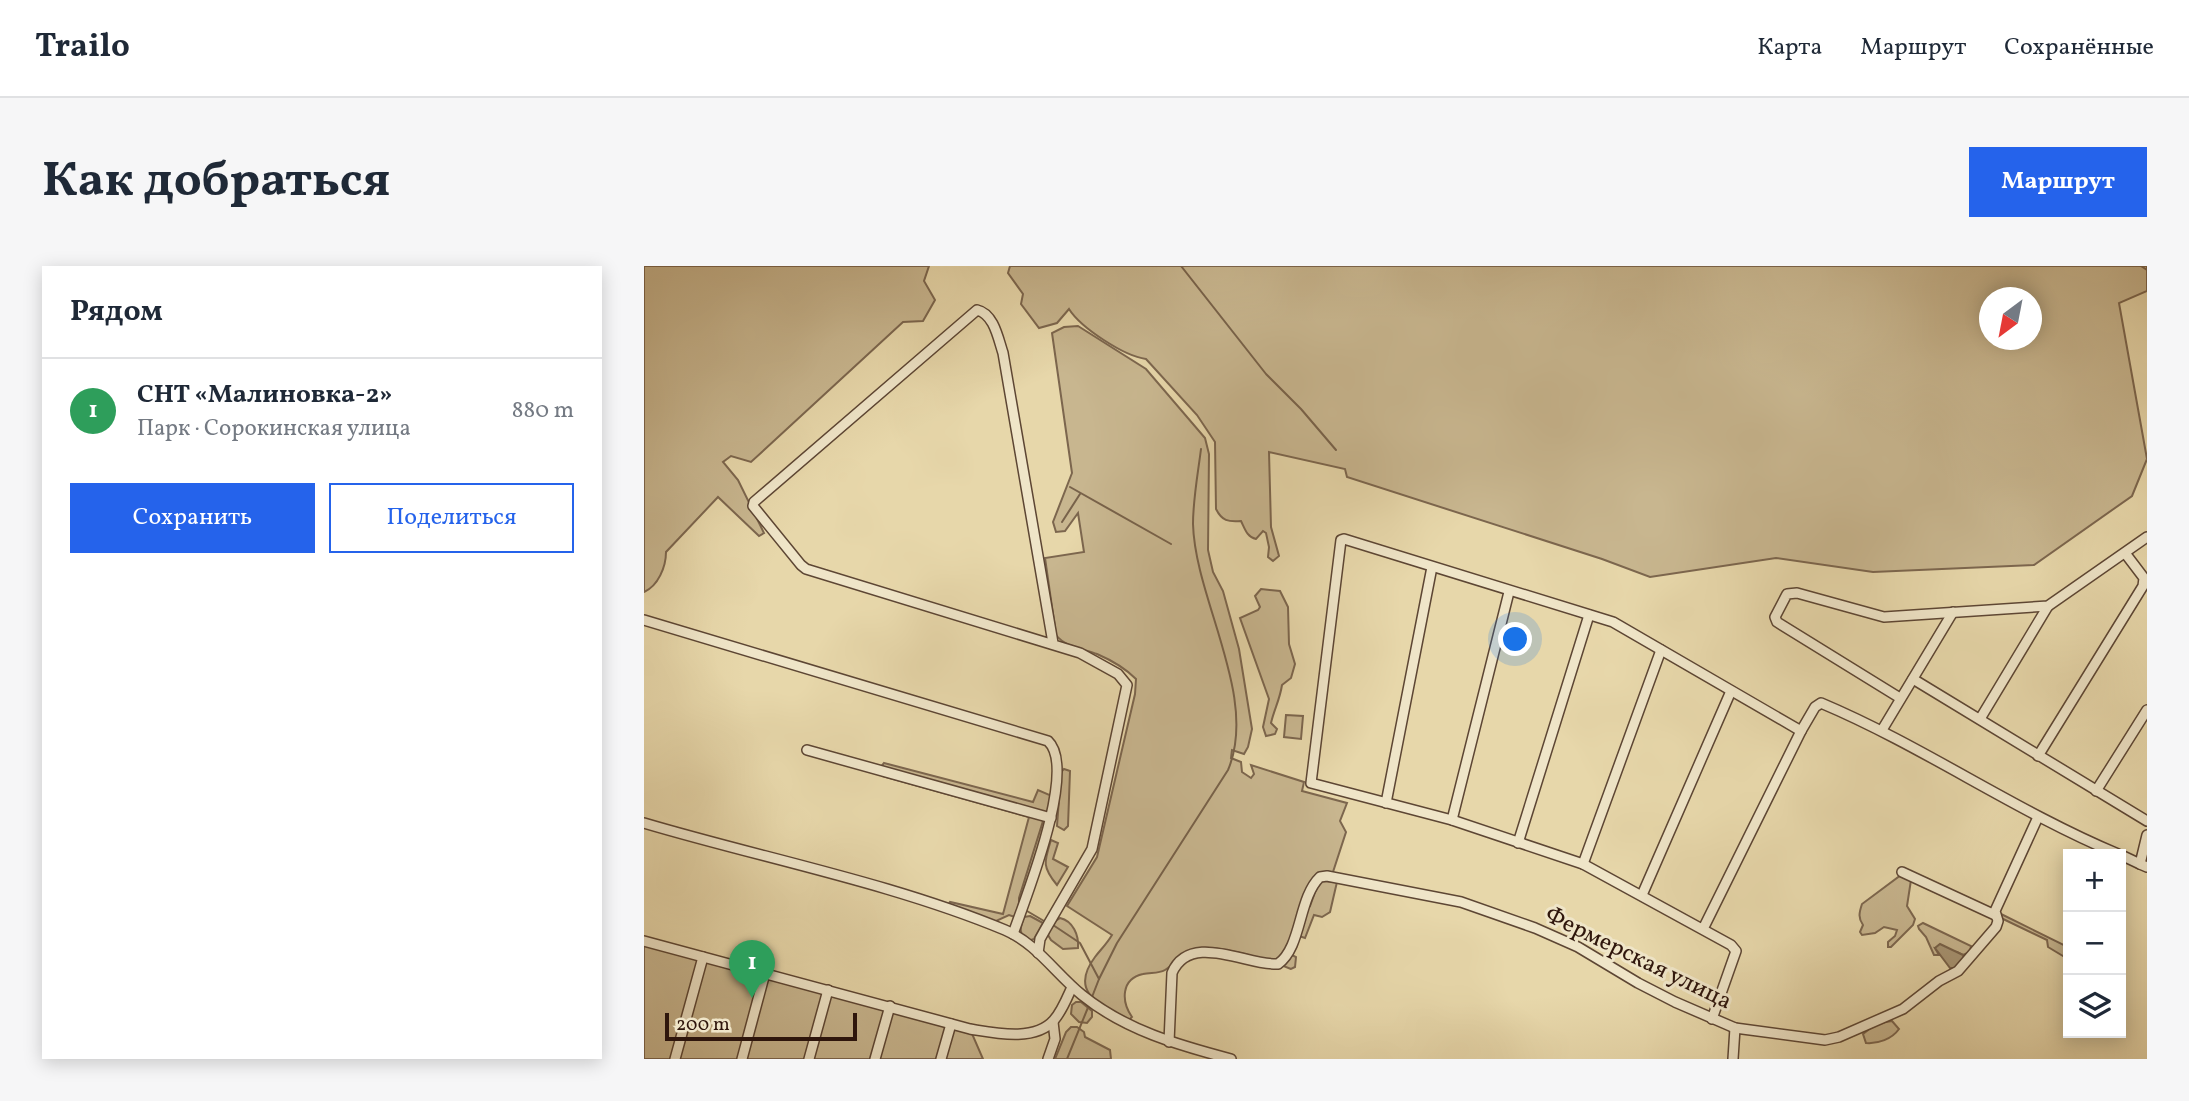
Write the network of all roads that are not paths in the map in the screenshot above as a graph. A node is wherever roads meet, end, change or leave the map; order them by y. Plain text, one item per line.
1 (2147, 537) edge
2 (2126, 553) junction
3 (1432, 567) junction
4 (1509, 592) junction
5 (2048, 606) junction
6 (1953, 612) junction
7 (1589, 615) junction
8 (644, 620) edge
9 (1053, 643) junction
10 (1661, 650) junction
11 (1913, 679) junction
12 (1731, 691) junction
13 (1900, 698) junction
14 (2147, 710) edge
15 (1980, 719) junction
16 (1882, 730) junction
17 (1801, 731) junction
18 (807, 750) dead end
19 (2038, 756) junction
20 (2096, 792) junction
21 (1387, 803) junction
22 (2038, 817) junction
23 (1051, 818) junction
24 (1452, 820) junction
25 (2147, 821) edge
26 (644, 823) edge
27 (2147, 835) edge
28 (1518, 843) junction
29 (2107, 849) edge
30 (2126, 858) edge
31 (1583, 864) junction
32 (2144, 865) edge
33 (1902, 872) dead end
34 (1642, 895) junction
35 (1995, 915) junction
36 (1703, 929) junction
37 (1013, 934) junction
38 (644, 941) edge
39 (1038, 953) junction
40 (703, 957) junction
41 (765, 974) junction
42 (1072, 987) junction
43 (828, 990) junction
44 (890, 1006) junction
45 (1712, 1018) junction
46 (1053, 1022) junction
47 (951, 1024) junction
48 (1735, 1028) junction
49 (1169, 1042) junction
50 (675, 1059) edge
51 (742, 1059) edge
52 (809, 1059) edge
53 (875, 1059) edge
54 (941, 1059) edge
55 (1048, 1059) edge
56 (1231, 1059) edge
57 (1733, 1059) edge

1 - 2 street
2 - 5 street
2 - 19 street
3 - 4 street
3 - 21 street
3 - 21 street
4 - 7 street
4 - 24 street
5 - 6 street
5 - 15 street
6 - 11 street
6 - 13 street
7 - 10 street
7 - 28 street
8 - 23 street
9 - 9 street
9 - 39 street
10 - 12 street
10 - 31 street
11 - 13 street
11 - 15 street
12 - 17 street
12 - 34 street
13 - 16 street
14 - 20 street
15 - 19 street
16 - 17 street
16 - 22 street
17 - 36 street
18 - 23 street
19 - 20 street
20 - 25 street
21 - 24 street
22 - 29 street
22 - 35 street, Фермерская улица
23 - 37 street
24 - 28 street
26 - 37 street
27 - 32 street
28 - 31 street
30 - 32 street
31 - 34 street
33 - 35 street
34 - 36 street
35 - 48 street, Фермерская улица
36 - 45 street
37 - 39 street
38 - 40 street
39 - 42 street
40 - 41 street
40 - 50 street
41 - 43 street
41 - 51 street
42 - 46 street
42 - 49 street
43 - 44 street
43 - 52 street
44 - 47 street
44 - 53 street
45 - 48 street, Фермерская улица
45 - 49 street, Фермерская улица
46 - 47 street
46 - 55 street
47 - 54 street
48 - 57 street
49 - 56 street

